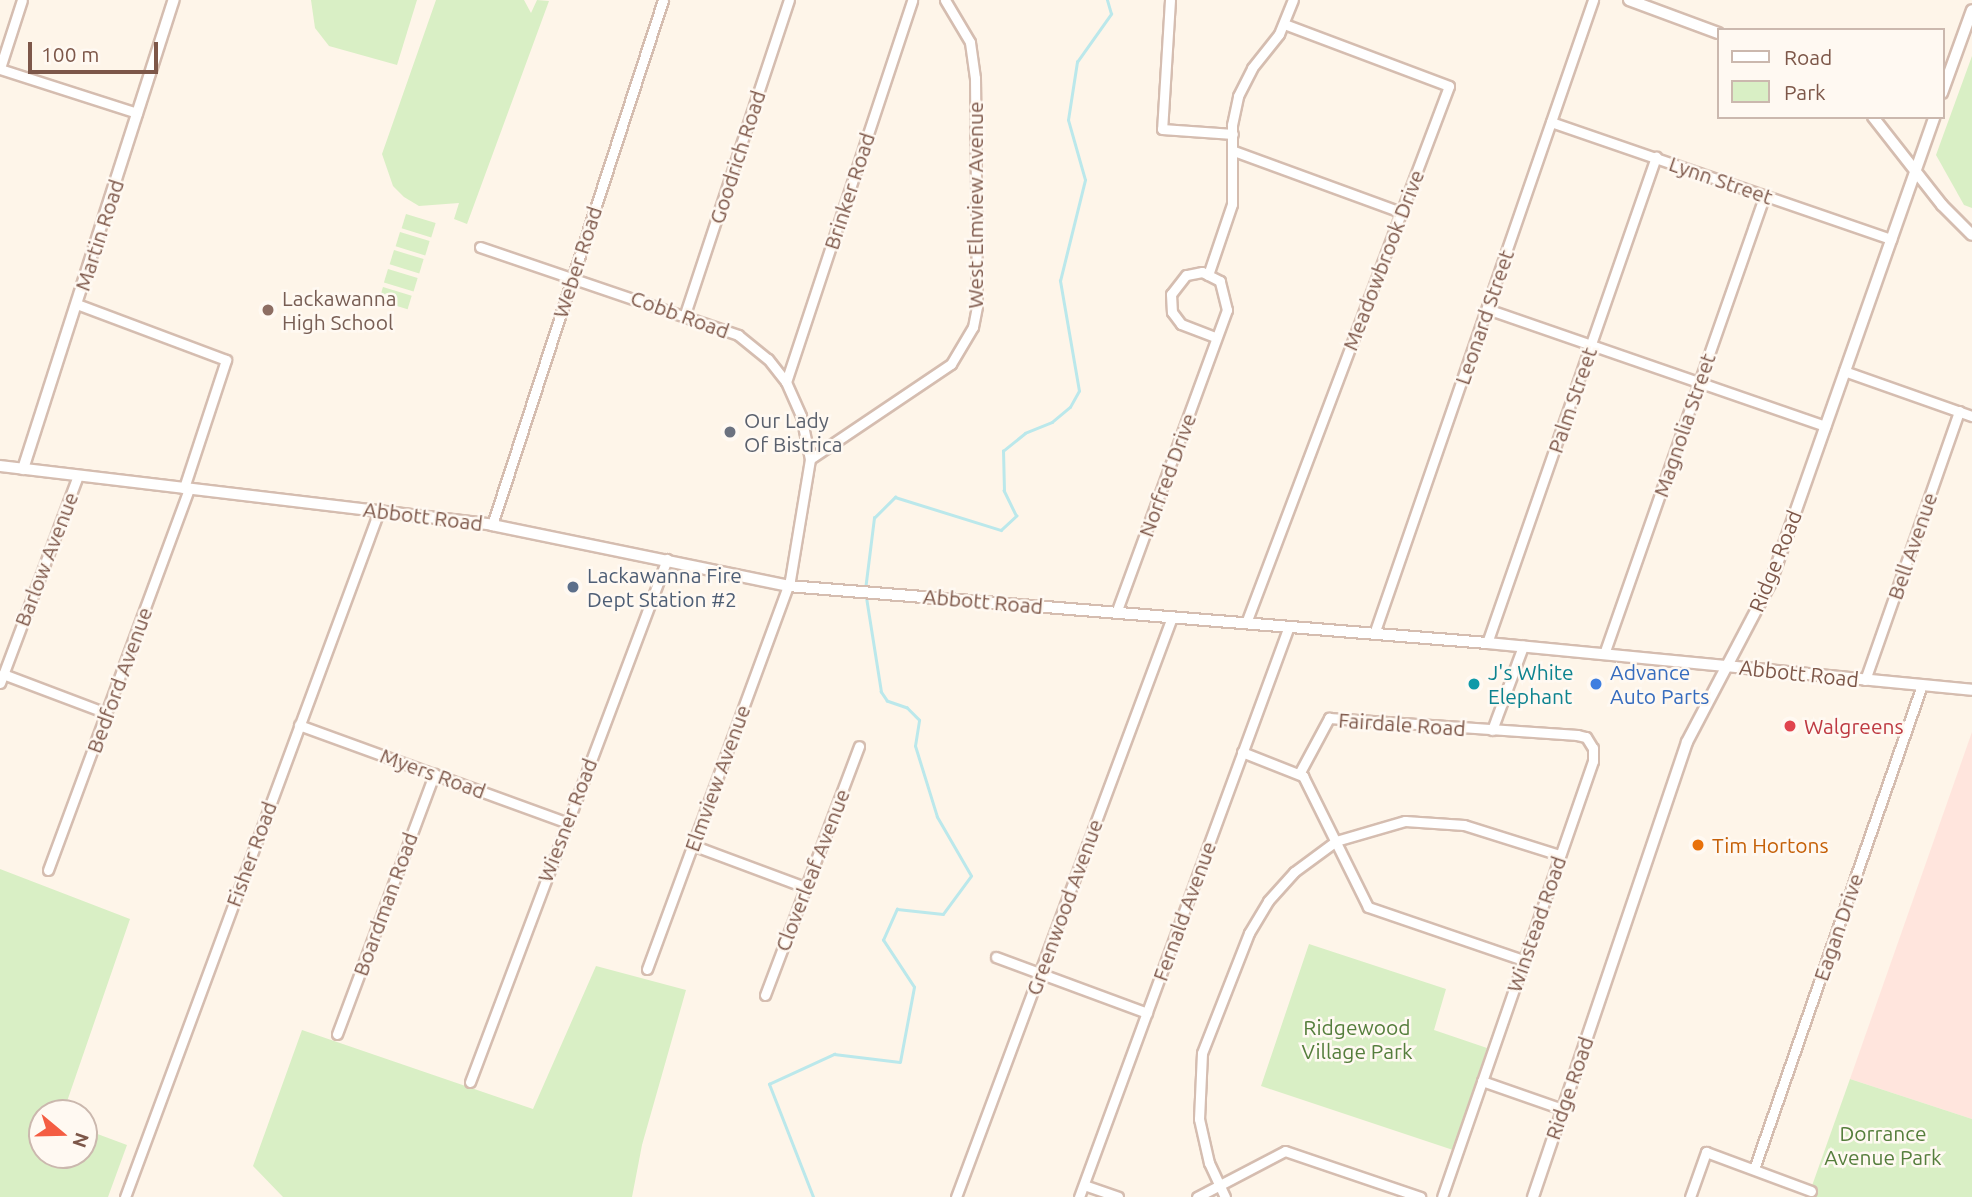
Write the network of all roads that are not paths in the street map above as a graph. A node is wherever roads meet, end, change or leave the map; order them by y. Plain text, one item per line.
1 (22, 0) edge
2 (174, 0) edge
3 (663, 0) edge
4 (789, 0) edge
5 (912, 0) edge
6 (945, 0) edge
7 (1170, 0) edge
8 (1293, 0) edge
9 (1593, 0) edge
10 (1629, 0) edge
11 (1972, 10) edge
12 (1284, 24) junction
13 (1716, 32) edge
14 (0, 68) edge
15 (1944, 87) edge
16 (137, 113) junction
17 (1875, 119) edge
18 (1933, 119) edge
19 (1551, 122) junction
20 (1233, 134) junction
21 (1234, 151) junction
22 (1656, 157) junction
23 (1915, 171) junction
24 (1765, 195) junction
25 (1401, 212) junction
26 (1972, 235) edge
27 (1891, 239) junction
28 (480, 247) dead end
29 (1208, 275) junction
30 (573, 277) junction
31 (77, 304) junction
32 (1487, 309) junction
33 (685, 314) junction
34 (1215, 337) junction
35 (1591, 345) junction
36 (1844, 371) junction
37 (786, 382) junction
38 (1699, 382) junction
39 (1959, 411) junction
40 (1972, 416) edge
41 (1825, 426) junction
42 (810, 459) junction
43 (0, 466) edge
44 (23, 469) junction
45 (78, 475) junction
46 (187, 488) junction
47 (379, 511) junction
48 (492, 524) junction
49 (667, 559) junction
50 (788, 586) junction
51 (1116, 613) junction
52 (1172, 617) junction
53 (1246, 623) junction
54 (1289, 626) junction
55 (1374, 634) junction
56 (1487, 643) junction
57 (1523, 646) junction
58 (1604, 654) junction
59 (1727, 666) junction
60 (1, 679) edge
61 (1865, 680) junction
62 (1922, 685) junction
63 (1972, 690) edge
64 (106, 713) junction
65 (299, 725) junction
66 (1494, 730) junction
67 (859, 746) dead end
68 (1242, 752) junction
69 (434, 774) junction
70 (1299, 774) junction
71 (566, 822) junction
72 (1336, 841) junction
73 (692, 845) junction
74 (1559, 855) junction
75 (48, 870) dead end
76 (805, 887) junction
77 (996, 957) dead end
78 (1523, 960) junction
79 (647, 969) dead end
80 (1040, 973) junction
81 (765, 995) dead end
82 (1147, 1013) junction
83 (337, 1034) dead end
84 (1482, 1081) junction
85 (470, 1082) dead end
86 (1562, 1109) junction
87 (1754, 1169) junction
88 (1084, 1185) junction
89 (1219, 1185) junction
90 (1811, 1191) dead end
91 (125, 1197) edge
92 (956, 1197) edge
93 (1079, 1197) edge
94 (1118, 1197) edge
95 (1197, 1197) edge
96 (1225, 1197) edge
97 (1420, 1197) edge
98 (1442, 1197) edge
99 (1533, 1197) edge
100 (1690, 1197) edge

1 - 14 street
2 - 16 street, Martin Road
3 - 30 street, Weber Road
4 - 33 street, Goodrich Road
5 - 37 street, Brinker Road
6 - 42 street, West Elmview Avenue
7 - 20 street
8 - 12 street
9 - 19 street, Leonard Street
10 - 13 street
11 - 15 street
12 - 20 street
12 - 25 street, Meadowbrook Drive
14 - 16 street
16 - 31 street, Martin Road
17 - 23 street
18 - 23 street, Ridge Road
19 - 22 street, Lynn Street
19 - 32 street, Leonard Street
20 - 21 street
21 - 25 street
21 - 29 street
22 - 24 street, Lynn Street
22 - 35 street, Palm Street
23 - 26 street
23 - 27 street, Ridge Road
24 - 27 street, Lynn Street
24 - 38 street, Magnolia Street
25 - 53 street, Meadowbrook Drive
27 - 36 street, Ridge Road
28 - 30 street, Cobb Road
29 - 34 street, Norfred Drive
29 - 34 street
30 - 33 street, Cobb Road
30 - 48 street, Weber Road
31 - 44 street, Martin Road
31 - 46 street, Bedford Avenue
32 - 35 street
32 - 55 street, Leonard Street
33 - 37 street, Cobb Road
34 - 51 street, Norfred Drive
35 - 38 street
35 - 56 street, Palm Street
36 - 39 street
36 - 41 street, Ridge Road
37 - 42 street, Cobb Road
38 - 41 street
38 - 58 street, Magnolia Street
39 - 40 street
39 - 61 street, Bell Avenue
41 - 59 street, Ridge Road
42 - 50 street
43 - 44 street, Abbott Road
44 - 45 street, Abbott Road
45 - 46 street, Abbott Road
45 - 60 street, Barlow Avenue
46 - 47 street, Abbott Road
46 - 64 street, Bedford Avenue
47 - 48 street, Abbott Road
47 - 65 street, Fisher Road
48 - 49 street, Abbott Road
49 - 50 street, Abbott Road
49 - 71 street, Wiesner Road
50 - 51 street, Abbott Road
50 - 73 street, Elmview Avenue
51 - 52 street, Abbott Road
52 - 53 street, Abbott Road
52 - 80 street, Greenwood Avenue
53 - 54 street, Abbott Road
54 - 55 street, Abbott Road
54 - 68 street, Fernald Avenue
55 - 56 street, Abbott Road
56 - 57 street, Abbott Road
57 - 58 street, Abbott Road
57 - 66 street
58 - 59 street, Abbott Road
59 - 61 street, Abbott Road
59 - 86 street, Ridge Road
60 - 64 street
61 - 62 street, Abbott Road
62 - 63 street, Abbott Road
62 - 87 street, Eagan Drive
64 - 75 street, Bedford Avenue
65 - 69 street, Myers Road
65 - 91 street, Fisher Road
66 - 70 street, Fairdale Road
66 - 74 street, Winstead Road
67 - 76 street, Cloverleaf Avenue
68 - 70 street
68 - 82 street, Fernald Avenue
69 - 71 street, Myers Road
69 - 83 street, Boardman Road
70 - 72 street
71 - 85 street, Wiesner Road
72 - 74 street
72 - 78 street
72 - 89 street
73 - 76 street
73 - 79 street, Elmview Avenue
74 - 78 street, Winstead Road
76 - 81 street, Cloverleaf Avenue
77 - 80 street
78 - 84 street, Winstead Road
80 - 82 street
80 - 92 street, Greenwood Avenue
82 - 88 street, Fernald Avenue
84 - 86 street
84 - 98 street, Winstead Road
86 - 99 street, Ridge Road
87 - 90 street
87 - 100 street
88 - 93 street, Fernald Avenue
88 - 94 street
89 - 95 street
89 - 96 street
89 - 97 street

